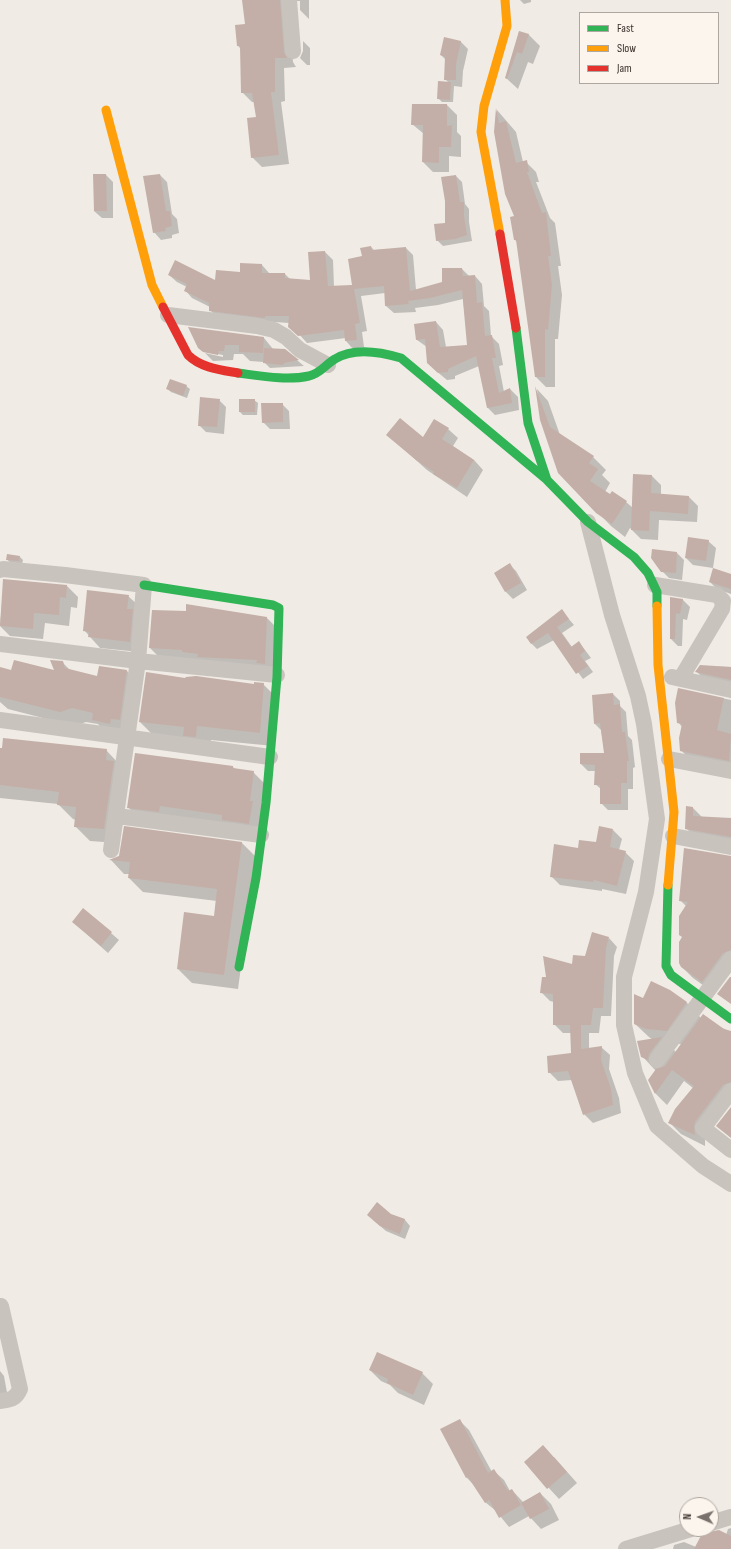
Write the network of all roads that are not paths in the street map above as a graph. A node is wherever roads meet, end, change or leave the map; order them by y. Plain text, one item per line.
1 (289, 0) edge
2 (505, 0) edge
3 (292, 51) dead end
4 (106, 110) dead end
5 (168, 315) junction
6 (328, 365) junction
7 (547, 480) junction
8 (588, 522) junction
9 (0, 570) edge
10 (144, 585) junction
11 (655, 585) junction
12 (0, 644) edge
13 (138, 661) junction
14 (659, 674) junction
15 (277, 675) junction
16 (681, 678) junction
17 (731, 690) edge
18 (0, 720) edge
19 (128, 737) junction
20 (270, 757) junction
21 (669, 759) junction
22 (731, 771) edge
23 (117, 816) junction
24 (261, 835) junction
25 (673, 836) junction
26 (731, 847) edge
27 (112, 850) dead end
28 (731, 959) edge
29 (239, 967) dead end
30 (702, 998) junction
31 (731, 1019) edge
32 (657, 1060) dead end
33 (731, 1091) edge
34 (731, 1150) edge
35 (731, 1184) edge
36 (1, 1306) dead end
37 (0, 1401) edge
38 (731, 1517) edge
39 (719, 1521) edge
40 (679, 1533) edge
41 (626, 1549) edge

1 - 3 street
2 - 7 street
4 - 5 street
5 - 6 street
5 - 6 street
6 - 7 street
7 - 8 street
8 - 11 street
8 - 35 street
9 - 10 street
10 - 13 street
10 - 15 street
11 - 14 street
11 - 16 street
12 - 13 street
13 - 15 street
13 - 19 street
14 - 16 street
14 - 21 street
15 - 20 street
16 - 17 street
18 - 19 street
19 - 20 street
19 - 23 street
20 - 24 street
21 - 22 street
21 - 25 street
23 - 24 street
23 - 27 street
24 - 29 street
25 - 26 street
25 - 30 street
28 - 30 street
30 - 31 street
30 - 32 street
33 - 34 street
36 - 37 street
38 - 39 street
40 - 41 street

